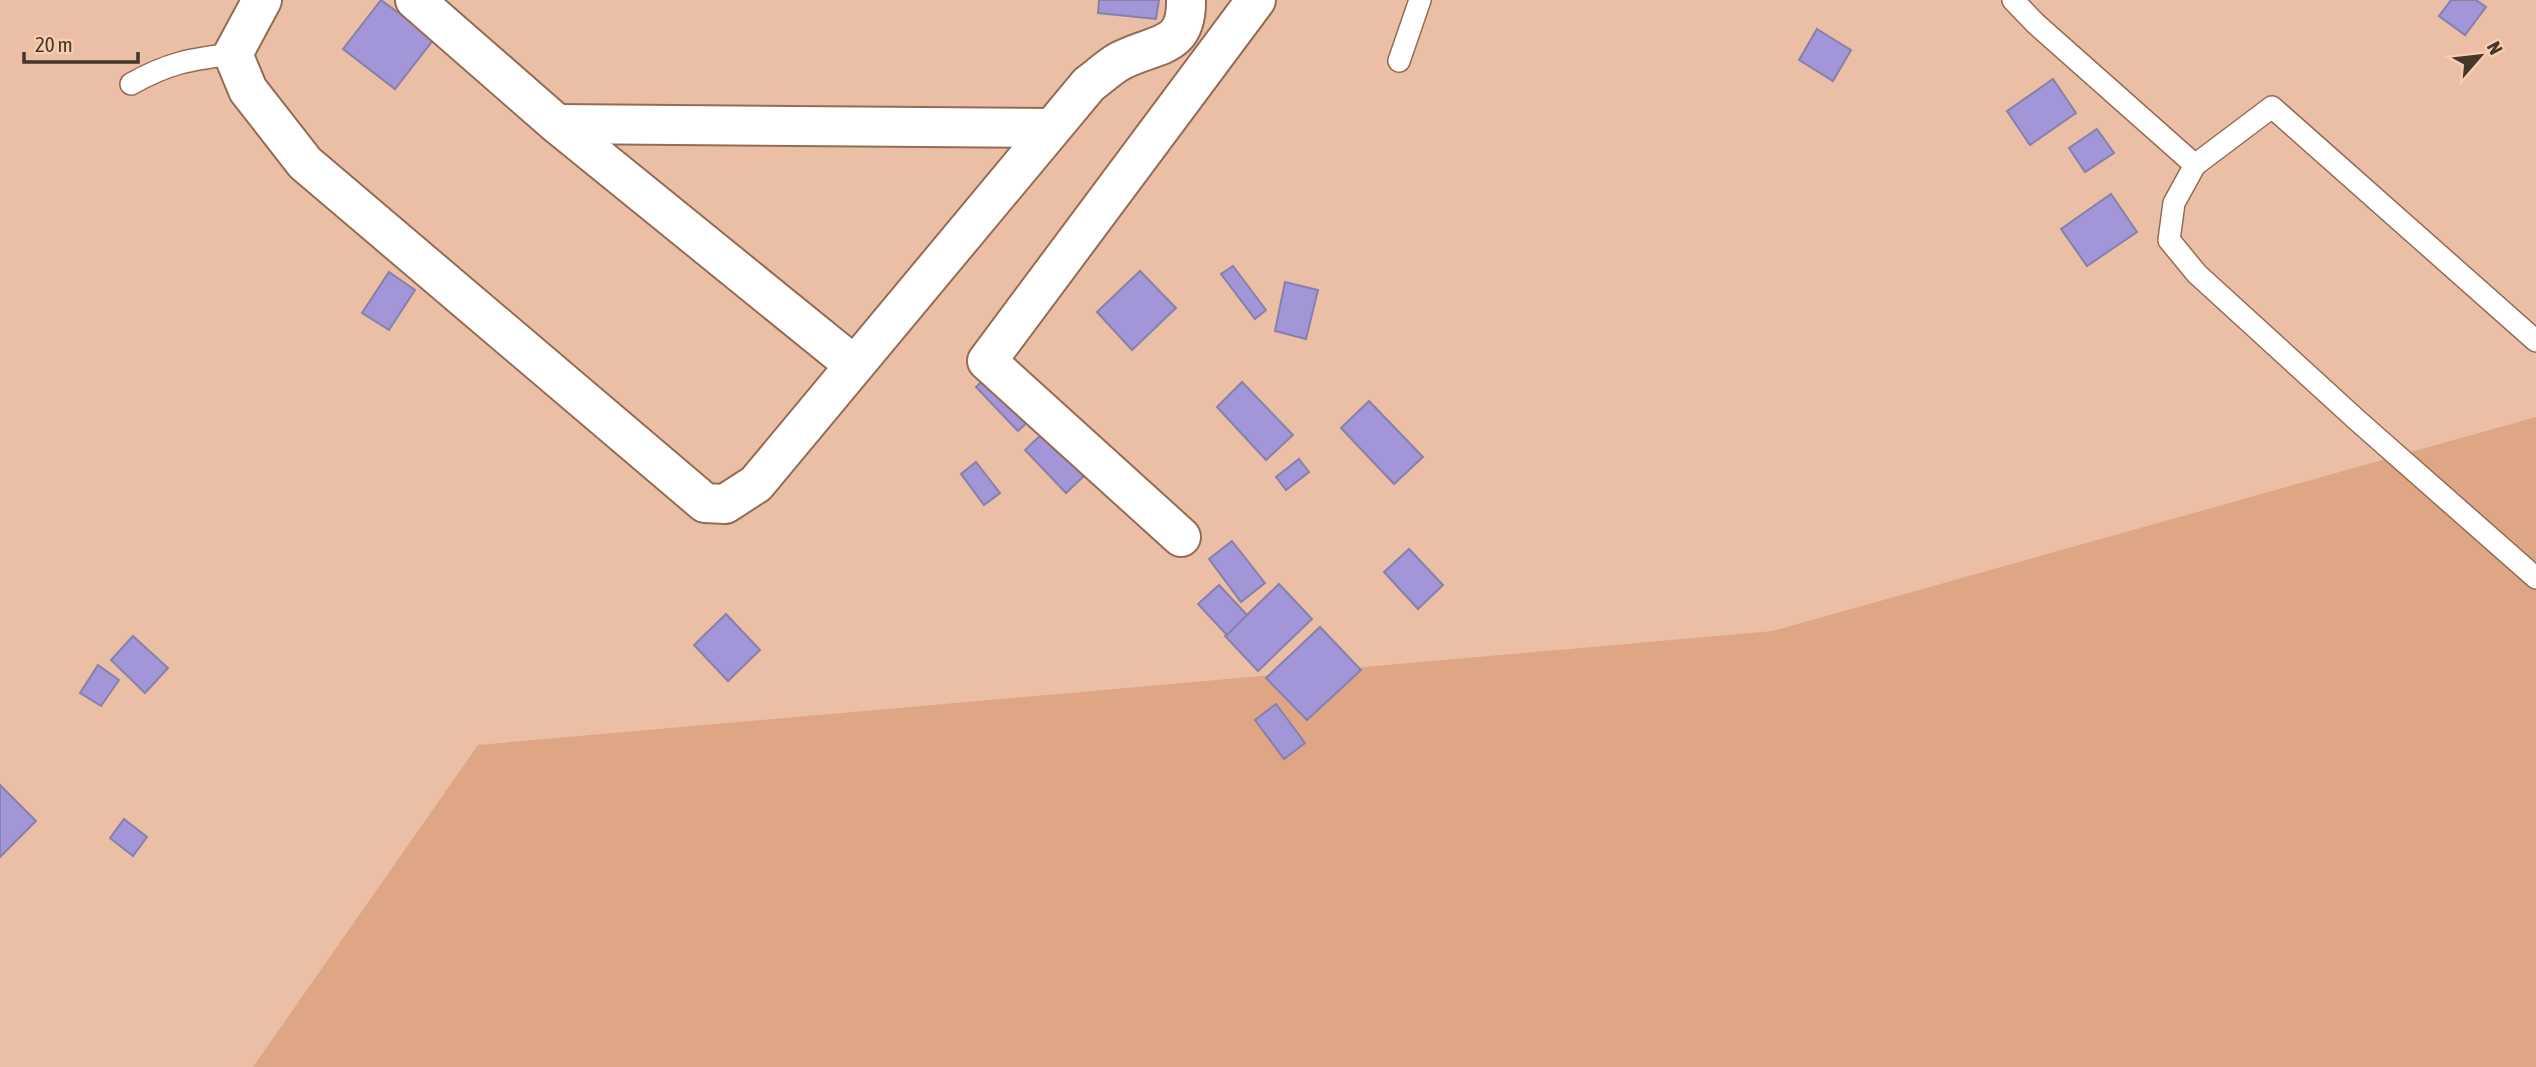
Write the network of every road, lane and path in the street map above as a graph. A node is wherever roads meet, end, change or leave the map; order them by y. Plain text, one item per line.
1 (262, 0) edge
2 (415, 0) edge
3 (1186, 0) edge
4 (1256, 0) edge
5 (1420, 0) edge
6 (2013, 0) edge
7 (233, 54) junction
8 (1399, 61) dead end
9 (131, 84) dead end
10 (557, 124) junction
11 (1051, 128) junction
12 (2195, 164) junction
13 (2536, 341) edge
14 (854, 365) junction
15 (1181, 537) dead end
16 (2536, 578) edge

1 - 7 street
2 - 10 street
3 - 11 street
4 - 15 street
5 - 8 lane
6 - 12 lane
7 - 9 lane
7 - 14 street
10 - 11 street
10 - 14 street
11 - 14 street
12 - 13 lane
12 - 16 lane

